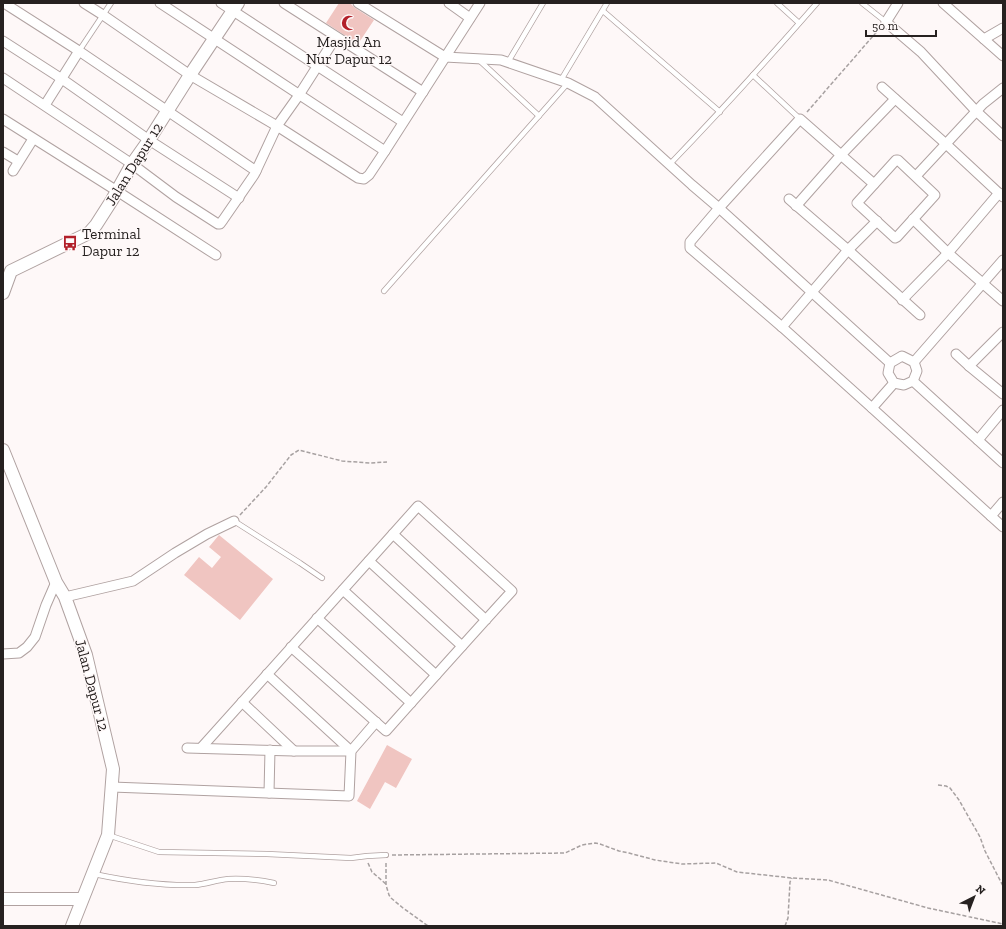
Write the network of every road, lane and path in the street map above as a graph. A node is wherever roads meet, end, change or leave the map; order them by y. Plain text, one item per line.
1 (4, 3) edge
2 (84, 3) edge
3 (111, 3) edge
4 (160, 3) edge
5 (221, 3) edge
6 (284, 3) edge
7 (359, 3) edge
8 (449, 3) edge
9 (480, 3) edge
10 (543, 3) edge
11 (607, 3) edge
12 (777, 3) edge
13 (817, 3) edge
14 (862, 3) edge
15 (898, 3) edge
16 (943, 3) edge
17 (236, 7) edge
18 (603, 11) junction
19 (103, 15) junction
20 (470, 18) junction
21 (886, 22) junction
22 (799, 24) junction
23 (1003, 28) edge
24 (336, 37) junction
25 (215, 39) junction
26 (984, 39) junction
27 (3, 41) edge
28 (79, 51) junction
29 (1003, 56) edge
30 (445, 57) junction
31 (477, 58) junction
32 (508, 62) junction
33 (317, 66) junction
34 (190, 75) junction
35 (753, 75) junction
36 (3, 78) edge
37 (62, 79) junction
38 (564, 82) junction
39 (882, 87) dead end
40 (1003, 88) edge
41 (423, 92) junction
42 (299, 95) junction
43 (895, 99) junction
44 (45, 105) junction
45 (167, 111) junction
46 (976, 111) junction
47 (720, 112) junction
48 (539, 116) junction
49 (3, 119) edge
50 (800, 119) junction
51 (403, 122) junction
52 (276, 126) junction
53 (1003, 136) edge
54 (33, 139) junction
55 (149, 140) junction
56 (946, 144) junction
57 (385, 151) junction
58 (3, 152) edge
59 (841, 155) junction
60 (18, 161) junction
61 (132, 164) junction
62 (670, 164) junction
63 (13, 171) dead end
64 (256, 171) junction
65 (916, 176) junction
66 (874, 184) junction
67 (117, 191) junction
68 (1001, 195) edge
69 (239, 198) junction
70 (789, 199) dead end
71 (796, 206) junction
72 (718, 208) junction
73 (913, 219) junction
74 (877, 221) junction
75 (848, 250) junction
76 (948, 253) junction
77 (216, 255) dead end
78 (1003, 260) edge
79 (7, 268) edge
80 (983, 283) junction
81 (384, 291) dead end
82 (812, 292) junction
83 (3, 293) edge
84 (902, 300) junction
85 (1003, 301) edge
86 (920, 315) dead end
87 (782, 327) junction
88 (1003, 332) edge
89 (956, 354) dead end
90 (914, 362) junction
91 (890, 363) junction
92 (969, 366) junction
93 (913, 381) junction
94 (894, 383) junction
95 (1003, 394) edge
96 (872, 408) junction
97 (1003, 410) edge
98 (978, 440) junction
99 (3, 450) edge
100 (387, 462) dead end
101 (1003, 463) edge
102 (1003, 502) edge
103 (991, 516) junction
104 (234, 521) junction
105 (1003, 527) edge
106 (393, 534) junction
107 (369, 561) junction
108 (322, 578) dead end
109 (56, 582) junction
110 (343, 590) junction
111 (65, 597) junction
112 (317, 618) junction
113 (486, 620) junction
114 (462, 646) junction
115 (292, 647) junction
116 (3, 654) edge
117 (267, 674) junction
118 (436, 675) junction
119 (242, 702) junction
120 (411, 703) junction
121 (376, 722) junction
122 (187, 748) dead end
123 (201, 748) junction
124 (270, 750) junction
125 (294, 751) junction
126 (352, 751) junction
127 (938, 785) dead end
128 (112, 788) junction
129 (269, 793) junction
130 (108, 835) junction
131 (386, 855) junction
132 (367, 856) junction
133 (93, 874) junction
134 (792, 878) junction
135 (274, 883) dead end
136 (386, 885) junction
137 (1003, 886) edge
138 (3, 899) edge
139 (82, 899) junction
140 (1003, 924) edge
141 (72, 926) edge
142 (428, 926) edge
143 (785, 926) edge

1 - 28 street
2 - 19 street
3 - 19 lane
4 - 25 street
5 - 17 street
6 - 24 street
7 - 30 street
8 - 20 street
9 - 20 street
10 - 32 lane
11 - 18 lane
12 - 22 lane
13 - 22 lane
14 - 21 lane
15 - 21 street
16 - 26 street
17 - 25 street, Jalan Dapur 12
17 - 33 street
18 - 38 lane
18 - 47 lane
19 - 28 lane
19 - 34 street
20 - 30 street
21 - 46 street
21 - 50 path
22 - 35 lane
23 - 26 street
24 - 33 street
24 - 41 street
25 - 34 street, Jalan Dapur 12
25 - 42 street
26 - 29 street
27 - 37 street
28 - 37 street
28 - 45 street
30 - 31 street
30 - 41 street
31 - 32 street
31 - 48 lane
32 - 38 street
33 - 42 street
33 - 51 street
34 - 45 street, Jalan Dapur 12
34 - 52 street
35 - 47 lane
35 - 50 lane
36 - 44 street
37 - 44 street
37 - 55 street
38 - 48 lane
38 - 62 street
39 - 43 street
40 - 46 street
41 - 51 street
42 - 52 street
42 - 57 street
43 - 56 street
43 - 59 street
44 - 61 street
45 - 55 street, Jalan Dapur 12
45 - 64 street
46 - 53 street
46 - 56 street
47 - 62 lane
48 - 81 lane
49 - 54 street
50 - 59 street
50 - 72 street
51 - 57 street
52 - 57 street
52 - 64 street
54 - 60 street
54 - 67 street
55 - 61 street, Jalan Dapur 12
55 - 69 street
56 - 65 street
56 - 68 street
58 - 60 street
59 - 66 street
59 - 71 street
60 - 63 street
61 - 67 street, Jalan Dapur 12
61 - 69 street
62 - 72 street
64 - 69 street
65 - 66 street
65 - 73 street
66 - 74 street
67 - 77 street
67 - 79 street, Jalan Dapur 12
68 - 76 street
70 - 71 street
71 - 75 street
72 - 82 street
72 - 87 street
73 - 74 street
73 - 76 street
74 - 75 street
75 - 82 street
75 - 84 street
76 - 80 street
76 - 84 street
78 - 80 street
79 - 83 street, Jalan Dapur 12
80 - 85 street
80 - 90 street
82 - 87 street
82 - 91 street
84 - 86 street
87 - 96 street
88 - 92 street
89 - 92 street
90 - 91 street
90 - 93 street
91 - 94 street
92 - 95 street
93 - 94 street
93 - 98 street
94 - 96 street
96 - 103 street
97 - 98 street
98 - 101 street
99 - 109 street, Jalan Dapur 12
100 - 104 path
102 - 103 street
103 - 105 street
104 - 108 lane
104 - 111 street
106 - 107 street
106 - 113 street
106 - 113 street
107 - 110 street
107 - 114 street
109 - 111 street, Jalan Dapur 12
109 - 116 street
110 - 112 street
110 - 118 street
111 - 128 street, Jalan Dapur 12
112 - 115 street
112 - 120 street
113 - 114 street
114 - 118 street
115 - 117 street
115 - 121 street
117 - 119 street
117 - 126 street
118 - 120 street
119 - 123 street
119 - 125 street
120 - 121 street
121 - 126 street
122 - 123 street
123 - 124 street
124 - 125 street
124 - 129 street
125 - 126 street
126 - 129 street
127 - 137 path
128 - 129 street
128 - 130 street, Jalan Dapur 12
130 - 132 lane
130 - 133 street, Jalan Dapur 12
131 - 132 lane
131 - 134 path
131 - 136 path
132 - 136 path
133 - 135 lane
133 - 139 street, Jalan Dapur 12
134 - 140 path
134 - 143 path
136 - 142 path
138 - 139 street
139 - 141 street, Jalan Dapur 12

